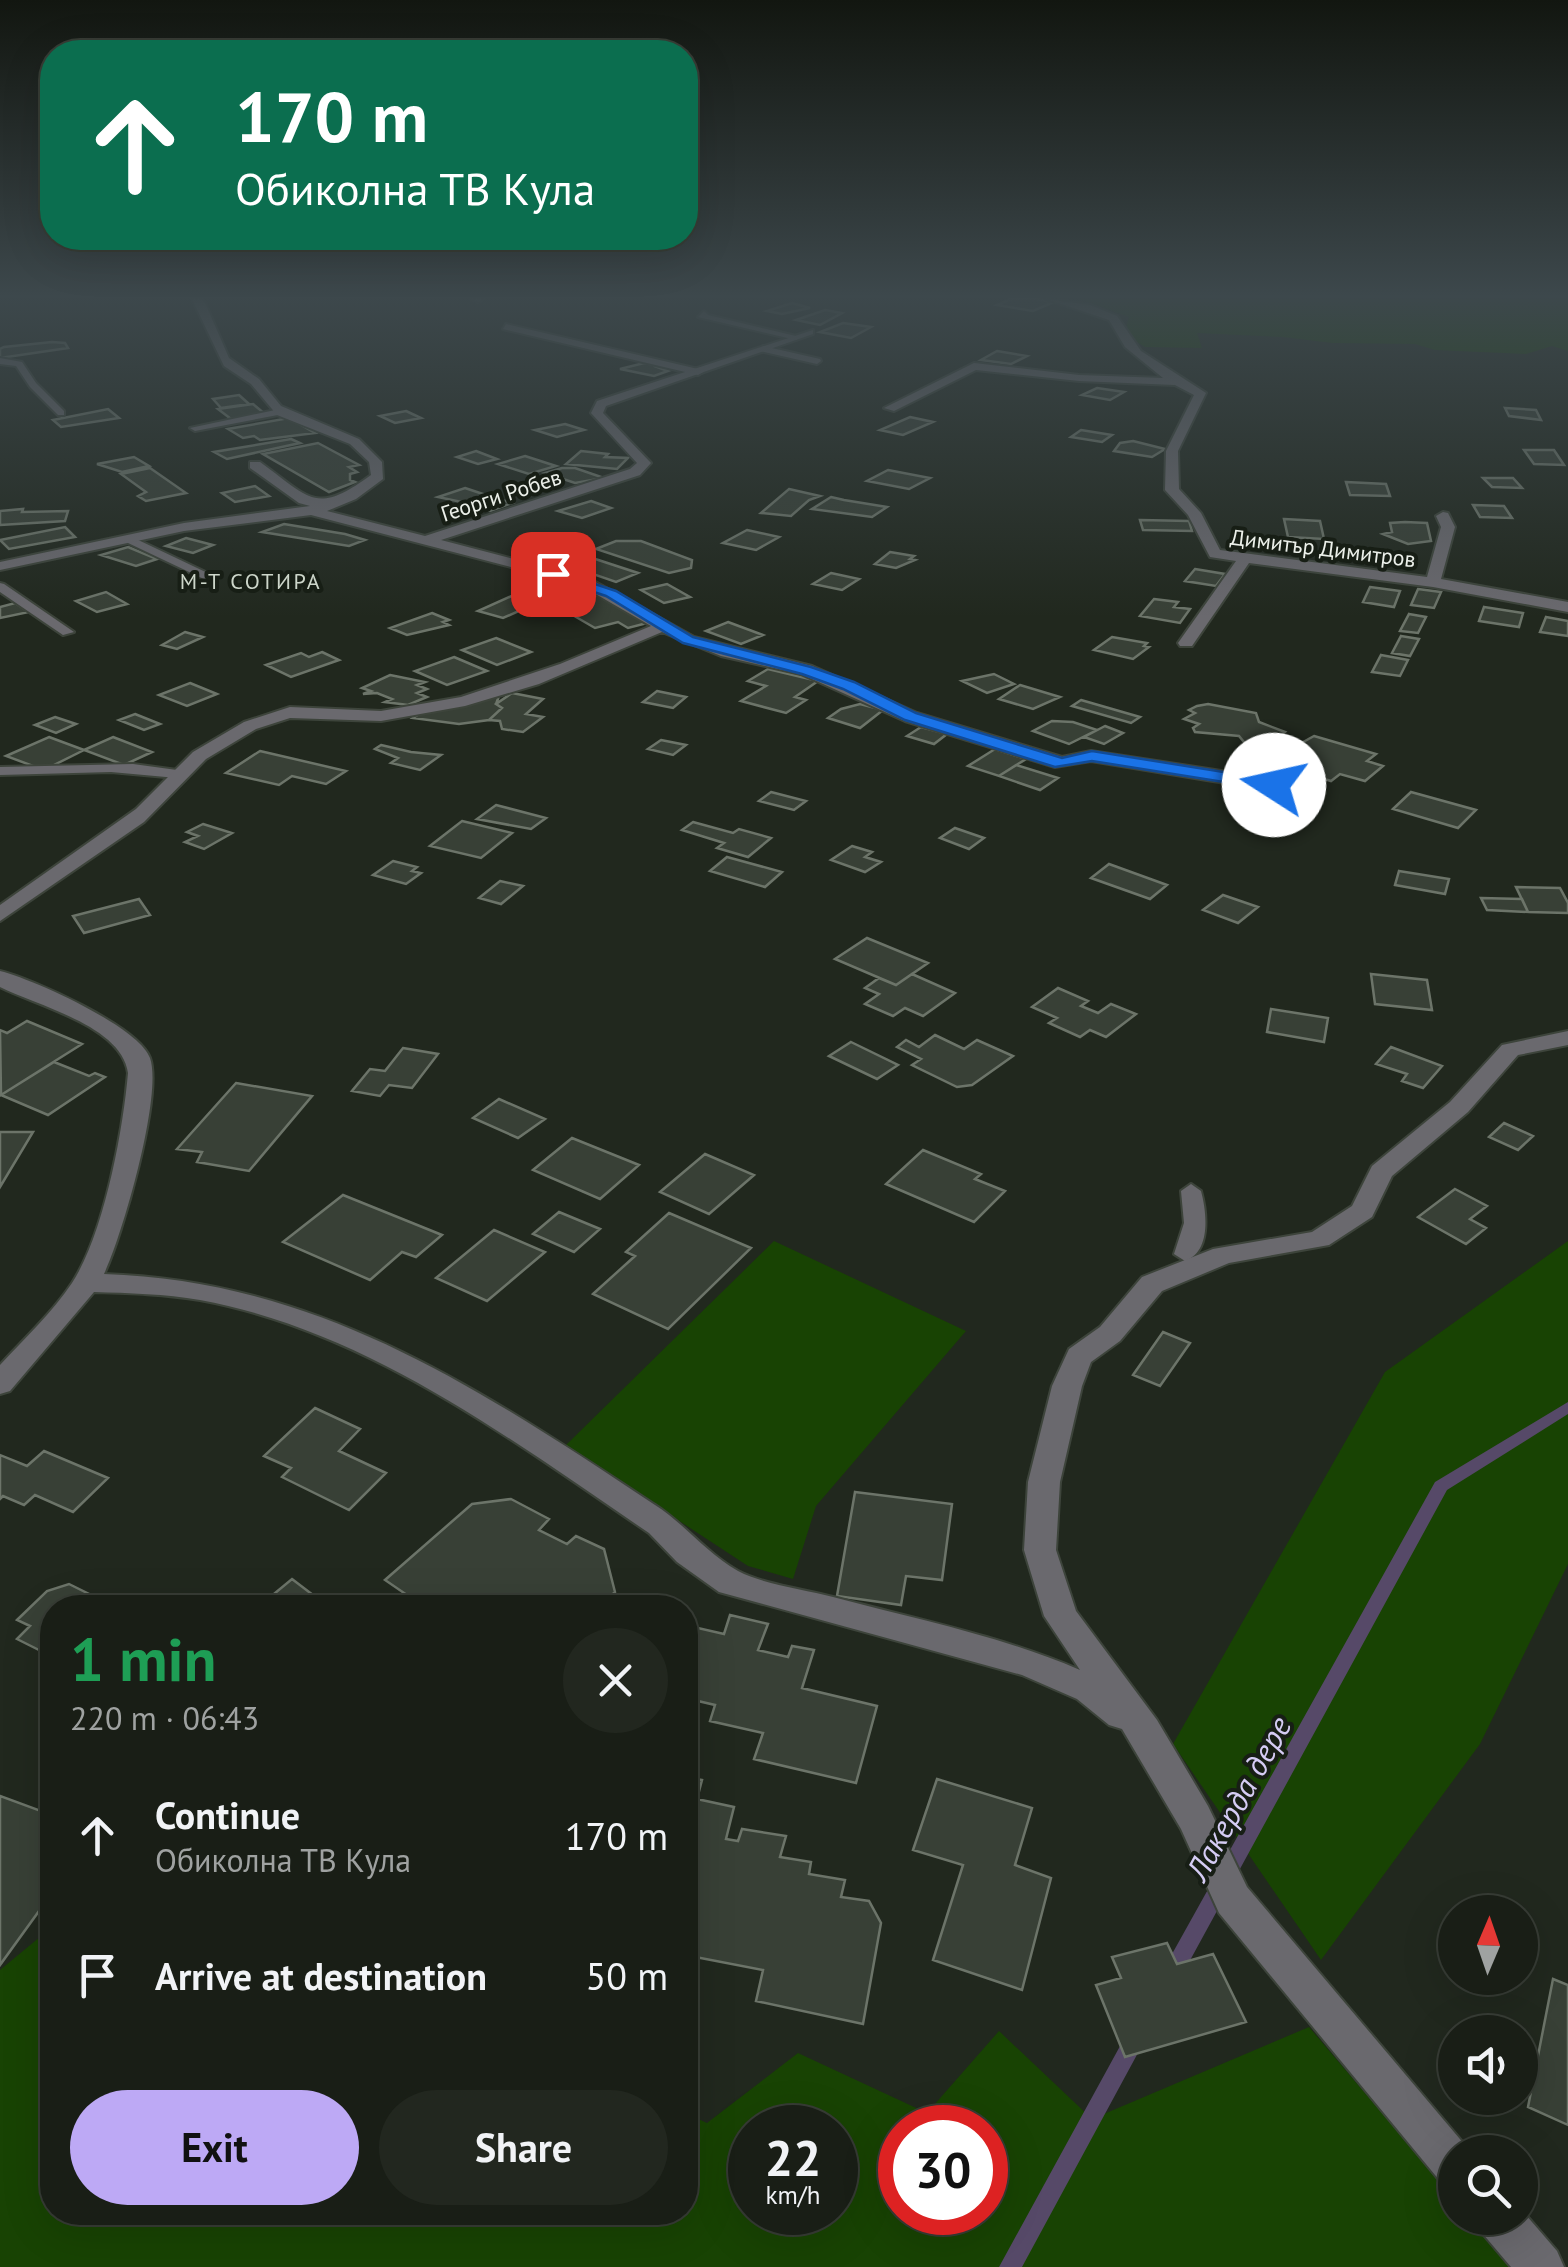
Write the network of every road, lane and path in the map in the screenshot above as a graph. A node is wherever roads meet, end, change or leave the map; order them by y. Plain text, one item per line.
1 (52, 405) edge
2 (273, 405) edge
3 (605, 405) edge
4 (896, 405) edge
5 (1197, 405) edge
6 (890, 408) dead end
7 (280, 412) junction
8 (61, 414) dead end
9 (195, 428) dead end
10 (255, 465) dead end
11 (318, 509) junction
12 (1443, 516) dead end
13 (130, 540) junction
14 (423, 542) junction
15 (1244, 560) junction
16 (0, 566) edge
17 (210, 576) dead end
18 (1433, 582) junction
19 (0, 588) edge
20 (1568, 608) edge
21 (663, 626) junction
22 (68, 632) dead end
23 (1186, 642) dead end
24 (0, 771) edge
25 (177, 774) junction
26 (1274, 785) dead end
27 (0, 915) edge
28 (0, 978) edge
29 (1568, 1038) edge
30 (1192, 1191) dead end
31 (1184, 1254) dead end
32 (88, 1283) junction
33 (0, 1384) edge
34 (1144, 1731) junction
35 (1438, 2146) edge
36 (1514, 2235) edge
37 (1541, 2267) edge

1 - 8 lane
2 - 7 street
3 - 14 street, Георги Робев
4 - 6 street
5 - 15 street, Димитър Димитров
7 - 9 lane
7 - 11 street
10 - 11 street
11 - 13 street
11 - 14 street
12 - 18 street
13 - 16 street
13 - 17 lane
14 - 21 street
15 - 18 street, Димитър Димитров
15 - 23 street
18 - 20 street, Димитър Димитров
19 - 22 lane
21 - 25 street
21 - 26 street
24 - 25 lane
25 - 27 street
28 - 32 street
29 - 34 street
30 - 31 lane
32 - 33 street
32 - 34 street
34 - 35 street
36 - 37 street

